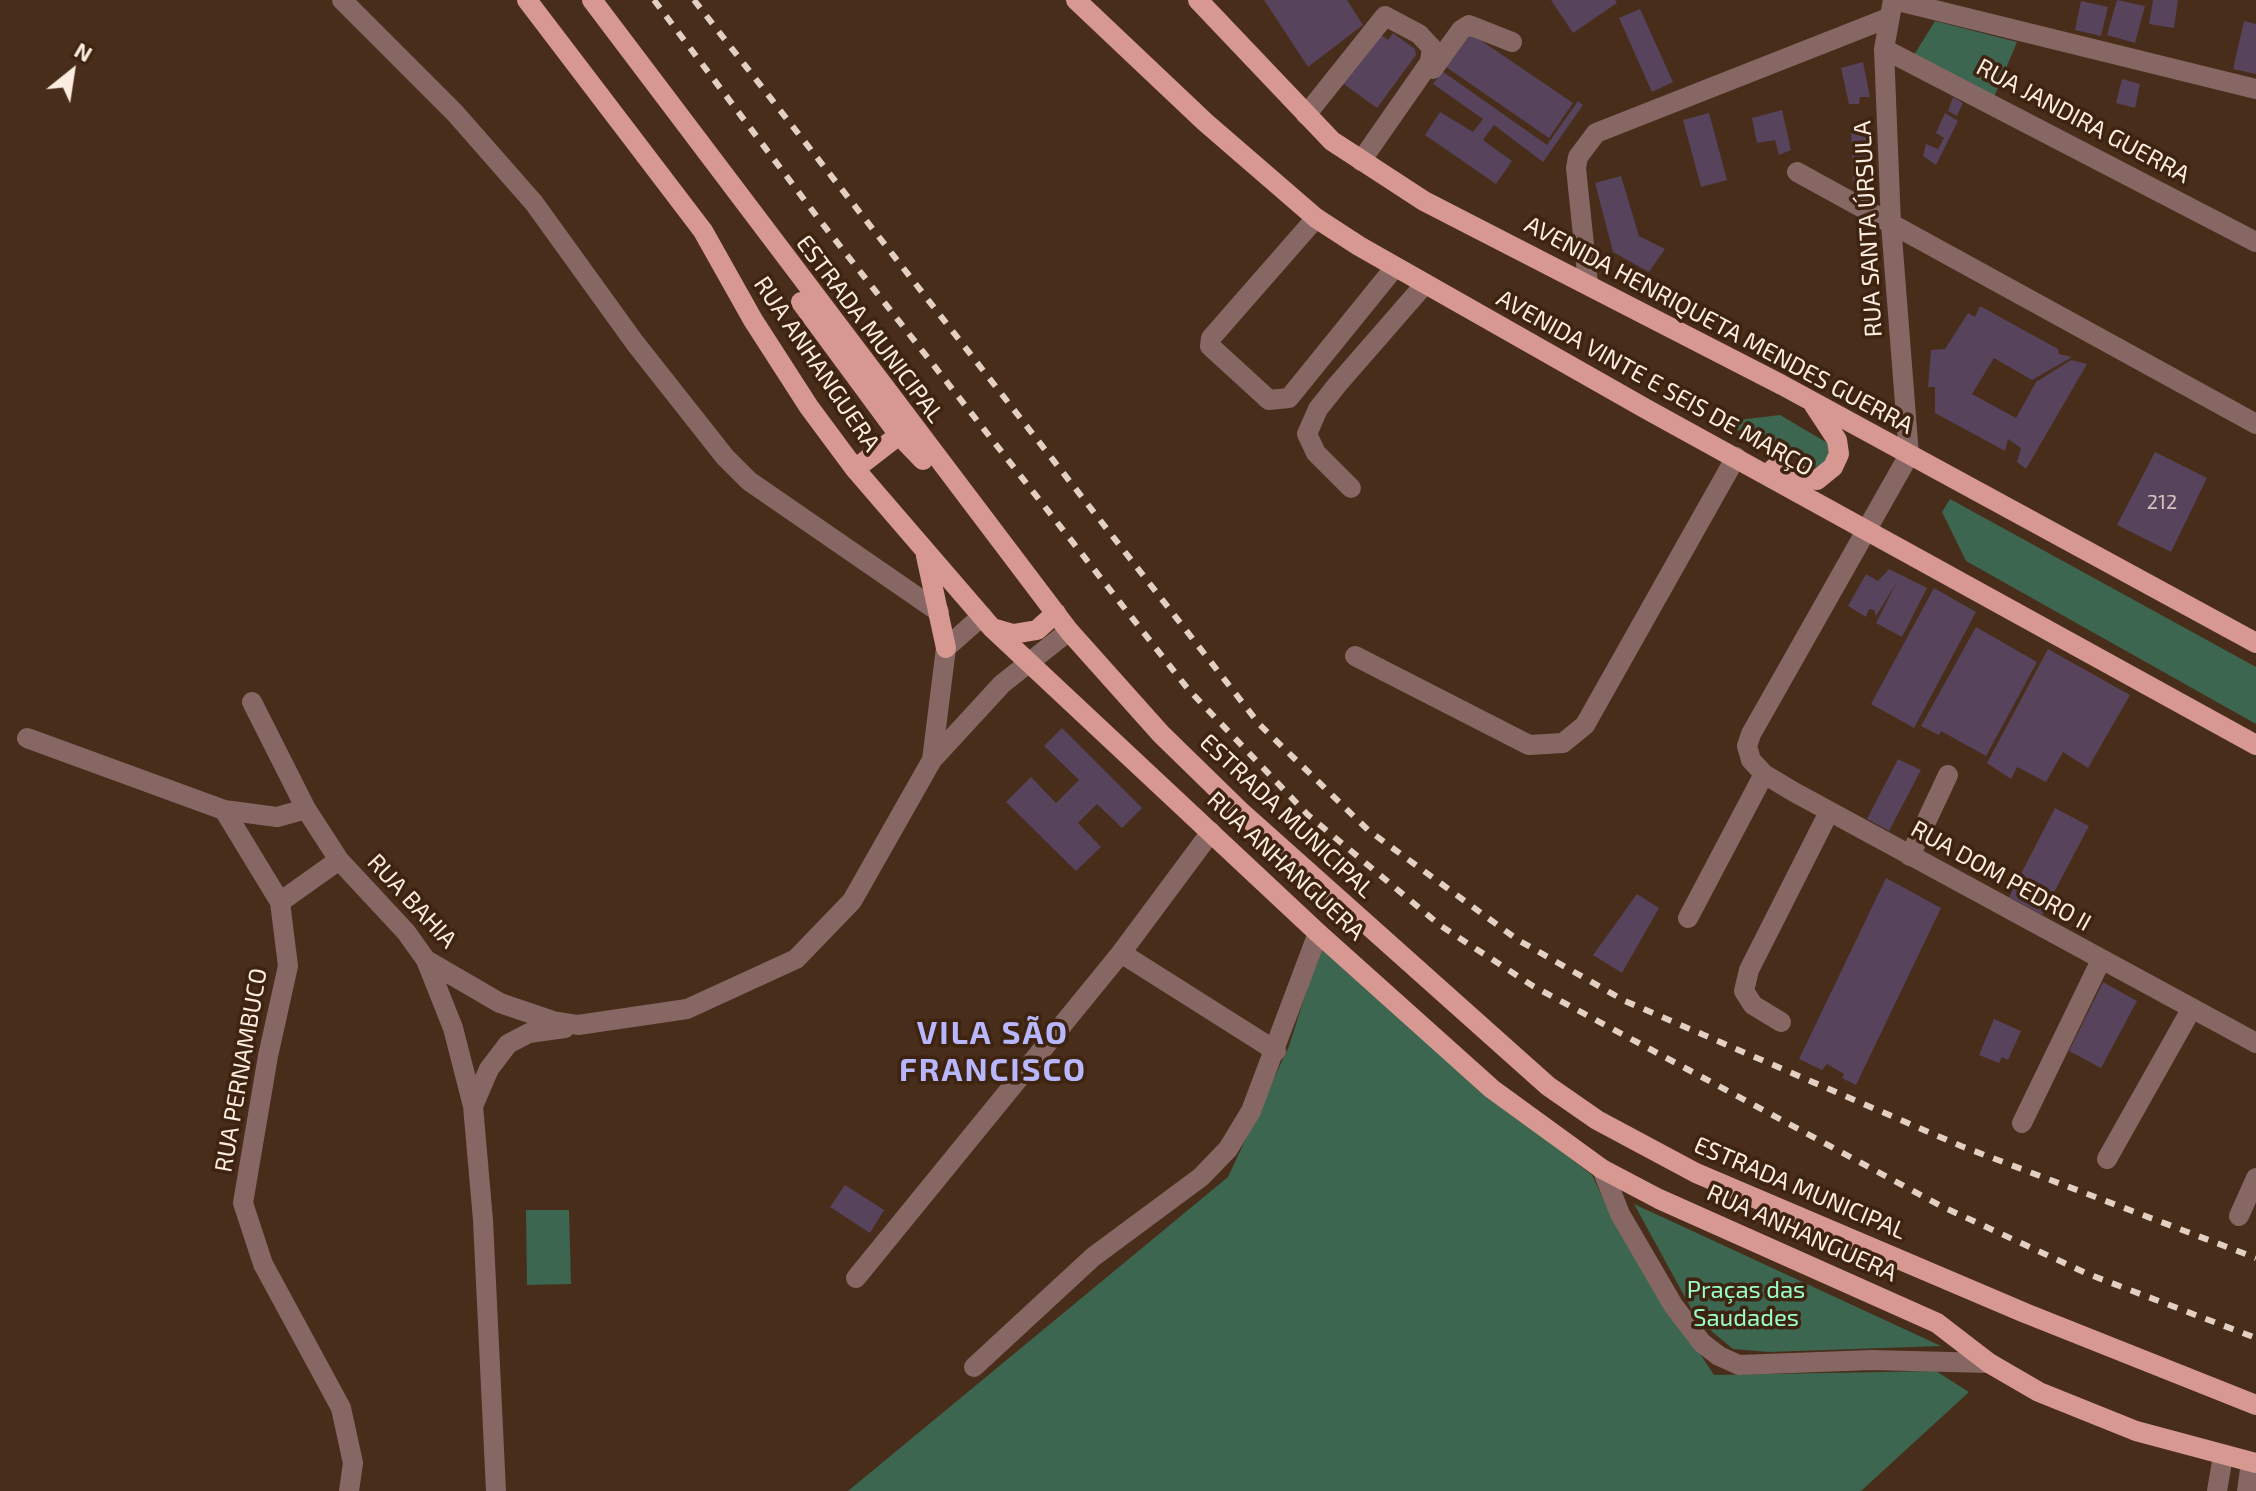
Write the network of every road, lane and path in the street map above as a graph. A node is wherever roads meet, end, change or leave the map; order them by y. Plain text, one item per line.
1 (342, 0) edge
2 (527, 0) edge
3 (592, 0) edge
4 (1076, 0) edge
5 (1198, 0) edge
6 (1892, 6) edge
7 (1512, 42) dead end
8 (1884, 49) junction
9 (2256, 89) edge
10 (1306, 115) junction
11 (1365, 163) junction
12 (1797, 172) dead end
13 (735, 193) junction
14 (1316, 218) junction
15 (1891, 224) junction
16 (2256, 242) edge
17 (1395, 267) junction
18 (1588, 283) junction
19 (1425, 284) junction
20 (1812, 401) junction
21 (2256, 424) edge
22 (899, 435) junction
23 (1909, 455) junction
24 (1736, 457) junction
25 (855, 469) junction
26 (1351, 488) dead end
27 (984, 522) junction
28 (1866, 529) junction
29 (925, 553) junction
30 (939, 612) junction
31 (1056, 613) junction
32 (987, 622) junction
33 (1069, 631) junction
34 (2256, 643) edge
35 (946, 648) junction
36 (1355, 656) dead end
37 (1033, 663) junction
38 (252, 702) dead end
39 (27, 738) dead end
40 (2256, 745) edge
41 (932, 760) junction
42 (1764, 774) junction
43 (1948, 775) dead end
44 (306, 809) junction
45 (224, 810) junction
46 (1829, 812) junction
47 (1211, 832) junction
48 (1910, 856) junction
49 (339, 860) junction
50 (280, 902) junction
51 (1688, 918) dead end
52 (1318, 933) junction
53 (1121, 953) junction
54 (426, 960) junction
55 (2101, 960) junction
56 (2192, 1008) junction
57 (1781, 1022) dead end
58 (578, 1025) junction
59 (2256, 1043) edge
60 (1276, 1051) junction
61 (473, 1106) junction
62 (2022, 1123) dead end
63 (2107, 1159) dead end
64 (1602, 1169) junction
65 (2256, 1178) edge
66 (2239, 1216) dead end
67 (856, 1278) dead end
68 (1989, 1363) junction
69 (974, 1367) dead end
70 (2256, 1405) edge
71 (2223, 1456) junction
72 (2254, 1462) edge
73 (349, 1491) edge
74 (496, 1491) edge
75 (2217, 1491) edge
76 (2247, 1491) edge

1 - 30 street
2 - 25 main road, RUA ANHANGUERA
3 - 13 main road, ESTRADA MUNICIPAL
4 - 14 main road, AVENIDA VINTE E SEIS DE MARÇO
5 - 10 main road, AVENIDA HENRIQUETA MENDES GUERRA
6 - 8 street, RUA SANTA ÚRSULA
6 - 9 street
6 - 18 street
7 - 11 street
8 - 15 street, RUA SANTA ÚRSULA
8 - 16 street, RUA JANDIRA GUERRA
10 - 11 main road, AVENIDA HENRIQUETA MENDES GUERRA
10 - 11 street
11 - 18 main road, AVENIDA HENRIQUETA MENDES GUERRA
12 - 15 street
13 - 22 main road
13 - 27 main road, ESTRADA MUNICIPAL
14 - 17 main road, AVENIDA VINTE E SEIS DE MARÇO
14 - 17 street
15 - 21 street
15 - 23 street, RUA SANTA ÚRSULA
17 - 19 main road, AVENIDA VINTE E SEIS DE MARÇO
18 - 20 main road, AVENIDA HENRIQUETA MENDES GUERRA
19 - 24 main road, AVENIDA VINTE E SEIS DE MARÇO
19 - 26 street
20 - 23 main road, AVENIDA HENRIQUETA MENDES GUERRA
20 - 24 main road
22 - 25 main road
22 - 27 main road
23 - 28 street
23 - 34 main road, AVENIDA HENRIQUETA MENDES GUERRA
24 - 28 main road, AVENIDA VINTE E SEIS DE MARÇO
24 - 36 street
25 - 29 main road, RUA ANHANGUERA
27 - 31 main road, ESTRADA MUNICIPAL
28 - 40 main road, AVENIDA VINTE E SEIS DE MARÇO
28 - 42 street
29 - 30 main road
29 - 32 main road, RUA ANHANGUERA
30 - 35 main road
31 - 32 main road
31 - 33 main road, ESTRADA MUNICIPAL
32 - 35 street
32 - 37 main road, RUA ANHANGUERA
33 - 37 street
33 - 70 main road, ESTRADA MUNICIPAL
35 - 41 street
37 - 41 street
37 - 47 main road, RUA ANHANGUERA
38 - 44 street, RUA BAHIA
39 - 45 street
41 - 58 street, RUA BAHIA
42 - 46 street, RUA DOM PEDRO II
42 - 51 street
43 - 48 street
44 - 45 street
44 - 49 street, RUA BAHIA
45 - 50 street, RUA PERNAMBUCO
46 - 48 street, RUA DOM PEDRO II
46 - 57 street
47 - 52 main road, RUA ANHANGUERA
47 - 53 street
48 - 55 street, RUA DOM PEDRO II
49 - 50 street
49 - 54 street, RUA BAHIA
50 - 73 street, RUA PERNAMBUCO
52 - 60 street
52 - 64 main road, RUA ANHANGUERA
53 - 60 street
53 - 67 street
54 - 58 street, RUA BAHIA
54 - 61 street
55 - 56 street, RUA DOM PEDRO II
55 - 62 street
56 - 59 street, RUA DOM PEDRO II
56 - 63 street
58 - 61 street
60 - 69 street
61 - 74 street
64 - 68 main road, RUA ANHANGUERA
64 - 68 street
65 - 66 street
68 - 71 main road, RUA ANHANGUERA
71 - 72 main road, RUA ANHANGUERA
71 - 75 street
72 - 76 street

